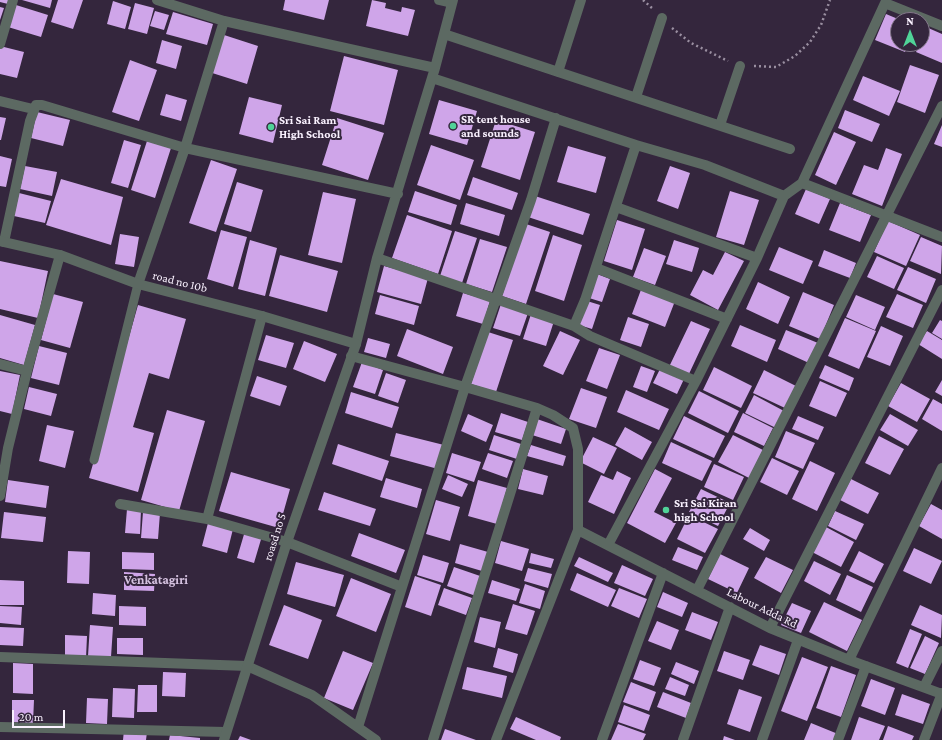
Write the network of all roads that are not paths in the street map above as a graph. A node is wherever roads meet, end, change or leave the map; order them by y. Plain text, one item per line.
1 (13, 0) edge
2 (157, 0) edge
3 (439, 0) edge
4 (581, 0) edge
5 (452, 2) edge
6 (662, 18) road end
7 (224, 21) junction
8 (942, 26) edge
9 (444, 34) junction
10 (0, 44) edge
11 (740, 66) road end
12 (435, 68) junction
13 (558, 72) junction
14 (432, 78) junction
15 (636, 97) junction
16 (0, 101) edge
17 (942, 106) edge
18 (33, 109) junction
19 (556, 118) junction
20 (720, 125) junction
21 (636, 145) junction
22 (185, 148) junction
23 (790, 148) dead end
24 (802, 183) junction
25 (398, 194) junction
26 (784, 196) junction
27 (616, 207) junction
28 (886, 215) junction
29 (942, 237) edge
30 (2, 241) edge
31 (60, 256) junction
32 (377, 258) junction
33 (757, 258) junction
34 (596, 268) junction
35 (138, 284) junction
36 (942, 290) edge
37 (497, 298) junction
38 (262, 316) junction
39 (727, 319) junction
40 (574, 326) junction
41 (356, 344) junction
42 (350, 356) junction
43 (0, 364) edge
44 (27, 371) junction
45 (696, 381) junction
46 (465, 387) junction
47 (537, 408) junction
48 (94, 460) dead end
49 (942, 468) edge
50 (2, 474) edge
51 (0, 496) edge
52 (120, 504) dead end
53 (207, 519) junction
54 (578, 530) junction
55 (287, 542) junction
56 (608, 545) junction
57 (663, 572) junction
58 (402, 587) junction
59 (697, 590) junction
60 (730, 606) junction
61 (770, 628) junction
62 (798, 640) junction
63 (942, 651) edge
64 (0, 657) edge
65 (849, 660) junction
66 (247, 666) junction
67 (866, 666) junction
68 (924, 687) junction
69 (942, 693) edge
70 (0, 727) edge
71 (358, 727) junction
72 (225, 736) edge
73 (376, 740) edge
74 (433, 740) edge
75 (496, 740) edge
76 (602, 740) edge
77 (683, 740) edge
78 (762, 740) edge
79 (838, 740) edge
80 (924, 740) edge

1 - 10 street
2 - 7 street
3 - 5 street
4 - 13 street
5 - 9 street, roasd no 5
6 - 15 street
7 - 12 street
7 - 22 street
8 - 24 street
9 - 12 street, roasd no 5
9 - 13 street
11 - 20 street
12 - 14 street, roasd no 5
13 - 15 street
14 - 19 street
14 - 25 street, roasd no 5
15 - 20 street
16 - 18 street
17 - 28 street
18 - 22 street
18 - 30 street
19 - 21 street
19 - 37 street
20 - 23 street
21 - 26 street
21 - 27 street
22 - 25 street
22 - 35 street
24 - 26 street
24 - 28 street
25 - 32 street, roasd no 5
26 - 33 street
27 - 33 street
27 - 34 street
28 - 29 street
28 - 59 street
30 - 31 street, road no 10b
31 - 35 street, road no 10b
31 - 44 street
32 - 37 street
32 - 41 street, roasd no 5
33 - 39 street
34 - 39 street
34 - 40 street
35 - 38 street, road no 10b
35 - 48 lane
36 - 61 street
37 - 40 street
37 - 46 street
38 - 41 street, road no 10b
38 - 53 street
39 - 45 street
40 - 45 street
41 - 42 street, roasd no 5
42 - 46 street
42 - 55 street, roasd no 5
43 - 44 street
44 - 50 street
45 - 56 street
46 - 47 street
46 - 58 street
47 - 54 street
47 - 74 street
49 - 65 street
50 - 51 street
52 - 53 street
53 - 55 street
54 - 56 street, Labour Adda Rd
54 - 75 street
55 - 58 street
55 - 66 street, roasd no 5
56 - 57 street, Labour Adda Rd
57 - 59 street, Labour Adda Rd
57 - 76 street
58 - 71 street
59 - 60 street, Labour Adda Rd
60 - 61 street, Labour Adda Rd
60 - 77 street
61 - 62 street, Labour Adda Rd
62 - 65 street, Labour Adda Rd
62 - 78 street
63 - 68 street
64 - 66 street
65 - 67 street, Labour Adda Rd
66 - 71 street
66 - 72 street, roasd no 5
67 - 68 street, Labour Adda Rd
67 - 79 street
68 - 69 street, Labour Adda Rd
69 - 80 street
70 - 72 street
71 - 73 street

